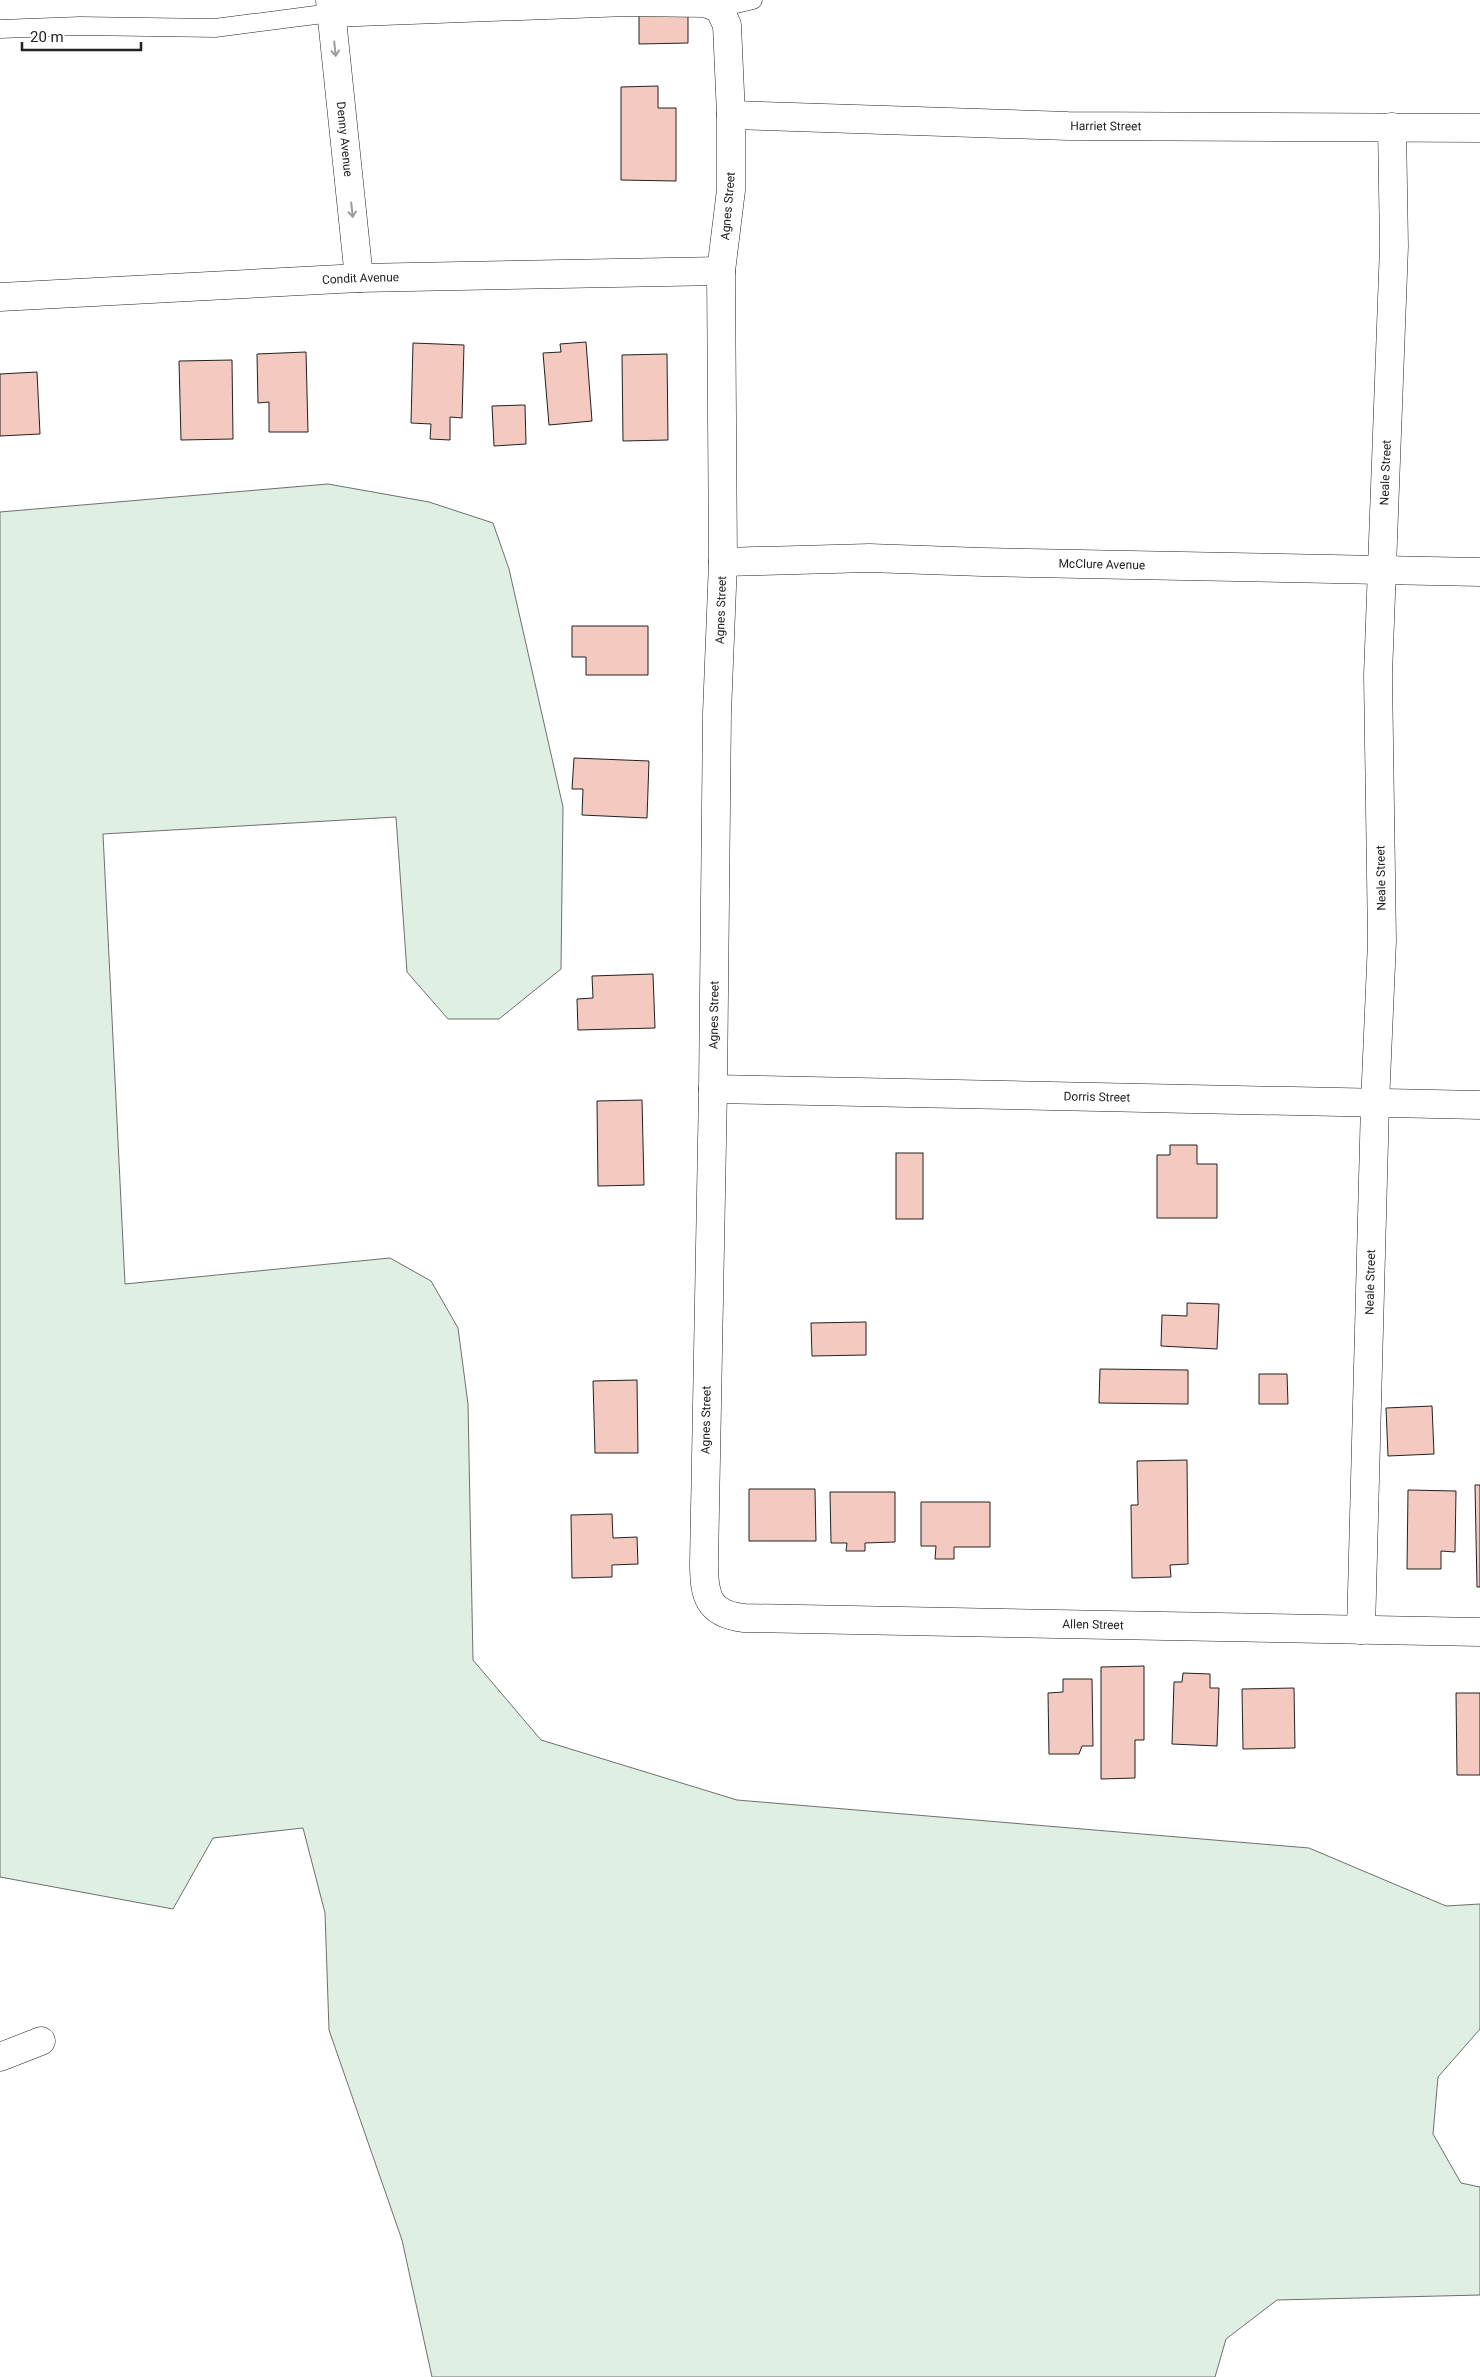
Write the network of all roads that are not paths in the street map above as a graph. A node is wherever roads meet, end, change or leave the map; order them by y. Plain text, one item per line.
1 (753, 0) edge
2 (330, 7) edge
3 (719, 8) junction
4 (0, 29) edge
5 (731, 115) junction
6 (1392, 127) junction
7 (1480, 128) edge
8 (722, 271) junction
9 (359, 278) junction
10 (0, 297) edge
11 (723, 562) junction
12 (1382, 571) junction
13 (1480, 572) edge
14 (713, 1090) junction
15 (1375, 1104) junction
16 (1480, 1106) edge
17 (710, 1604) joint
18 (1361, 1630) junction
19 (1480, 1632) edge
20 (41, 2041) dead end
21 (0, 2057) edge

1 - 3 lane
2 - 3 street
2 - 4 lane
2 -> 9 street, Denny Avenue
3 - 5 street, Agnes Street
5 - 6 street, Harriet Street
5 - 8 street, Agnes Street
6 - 7 street, Harriet Street
6 - 12 street, Neale Street
8 - 9 street, Condit Avenue
8 - 11 street, Agnes Street
9 - 10 street, Condit Avenue
11 - 12 street, McClure Avenue
11 - 14 street, Agnes Street
12 - 13 street, McClure Avenue
12 - 15 street, Neale Street
14 - 15 street, Dorris Street
14 - 17 street, Agnes Street
15 - 16 street, Dorris Street
15 - 18 street, Neale Street
17 - 18 street, Allen Street
18 - 19 street, Allen Street
20 - 21 street

